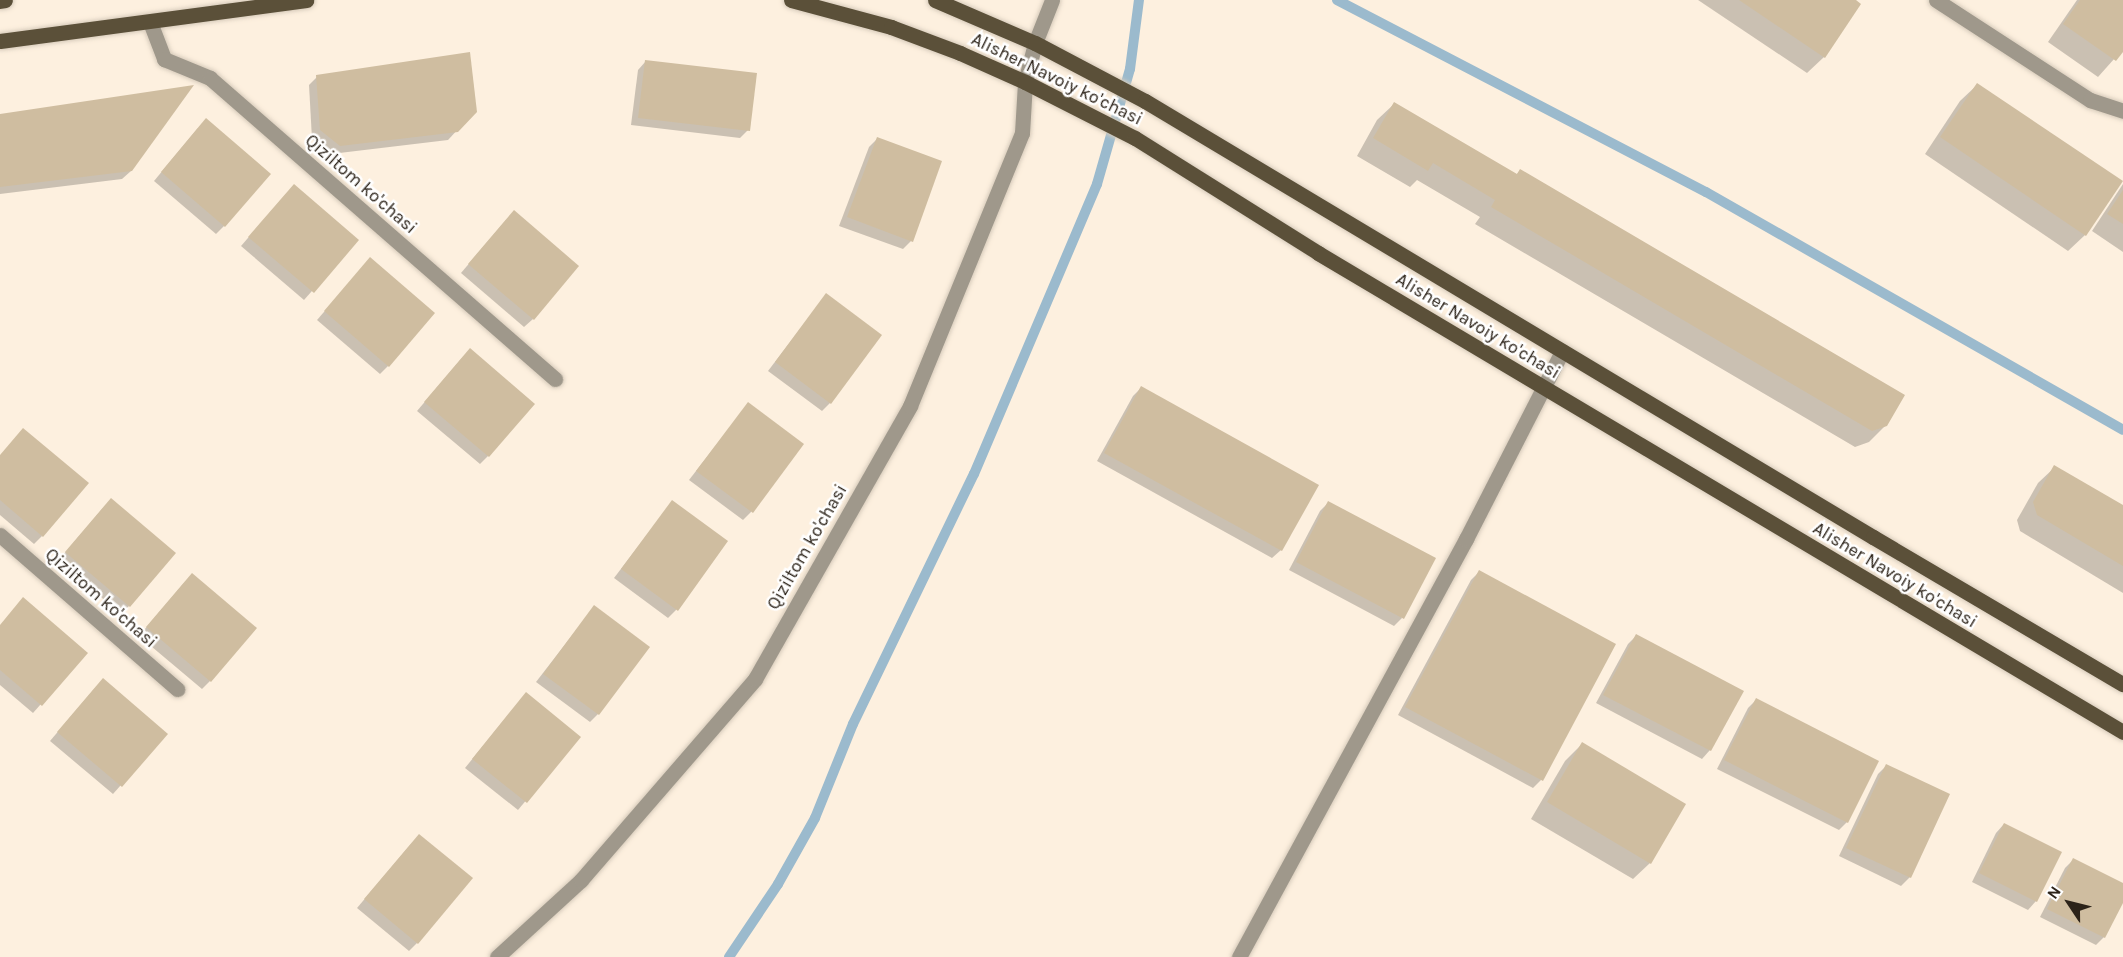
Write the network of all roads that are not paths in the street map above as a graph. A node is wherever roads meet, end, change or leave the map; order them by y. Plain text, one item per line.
1 (5, 0) edge
2 (306, 0) edge
3 (791, 0) edge
4 (935, 0) edge
5 (1052, 0) edge
6 (1936, 0) edge
7 (0, 1) edge
8 (150, 22) junction
9 (0, 41) edge
10 (1035, 43) junction
11 (1025, 82) junction
12 (2123, 111) edge
13 (1562, 351) junction
14 (555, 379) dead end
15 (1543, 387) junction
16 (0, 535) edge
17 (2123, 684) edge
18 (177, 689) dead end
19 (2123, 732) edge
20 (497, 957) edge
21 (1239, 957) edge

1 - 7 main road
2 - 8 main road
3 - 11 main road, Alisher Navoiy ko'chasi
4 - 10 main road, Alisher Navoiy ko'chasi
5 - 10 street, Qiziltom ko'chasi
6 - 12 street
8 - 9 main road
8 - 14 street, Qiziltom ko'chasi
10 - 11 street, Qiziltom ko'chasi
10 - 13 main road, Alisher Navoiy ko'chasi
11 - 15 main road, Alisher Navoiy ko'chasi
11 - 20 street, Qiziltom ko'chasi
13 - 15 street
13 - 17 main road, Alisher Navoiy ko'chasi
15 - 19 main road, Alisher Navoiy ko'chasi
15 - 21 street
16 - 18 street, Qiziltom ko'chasi

